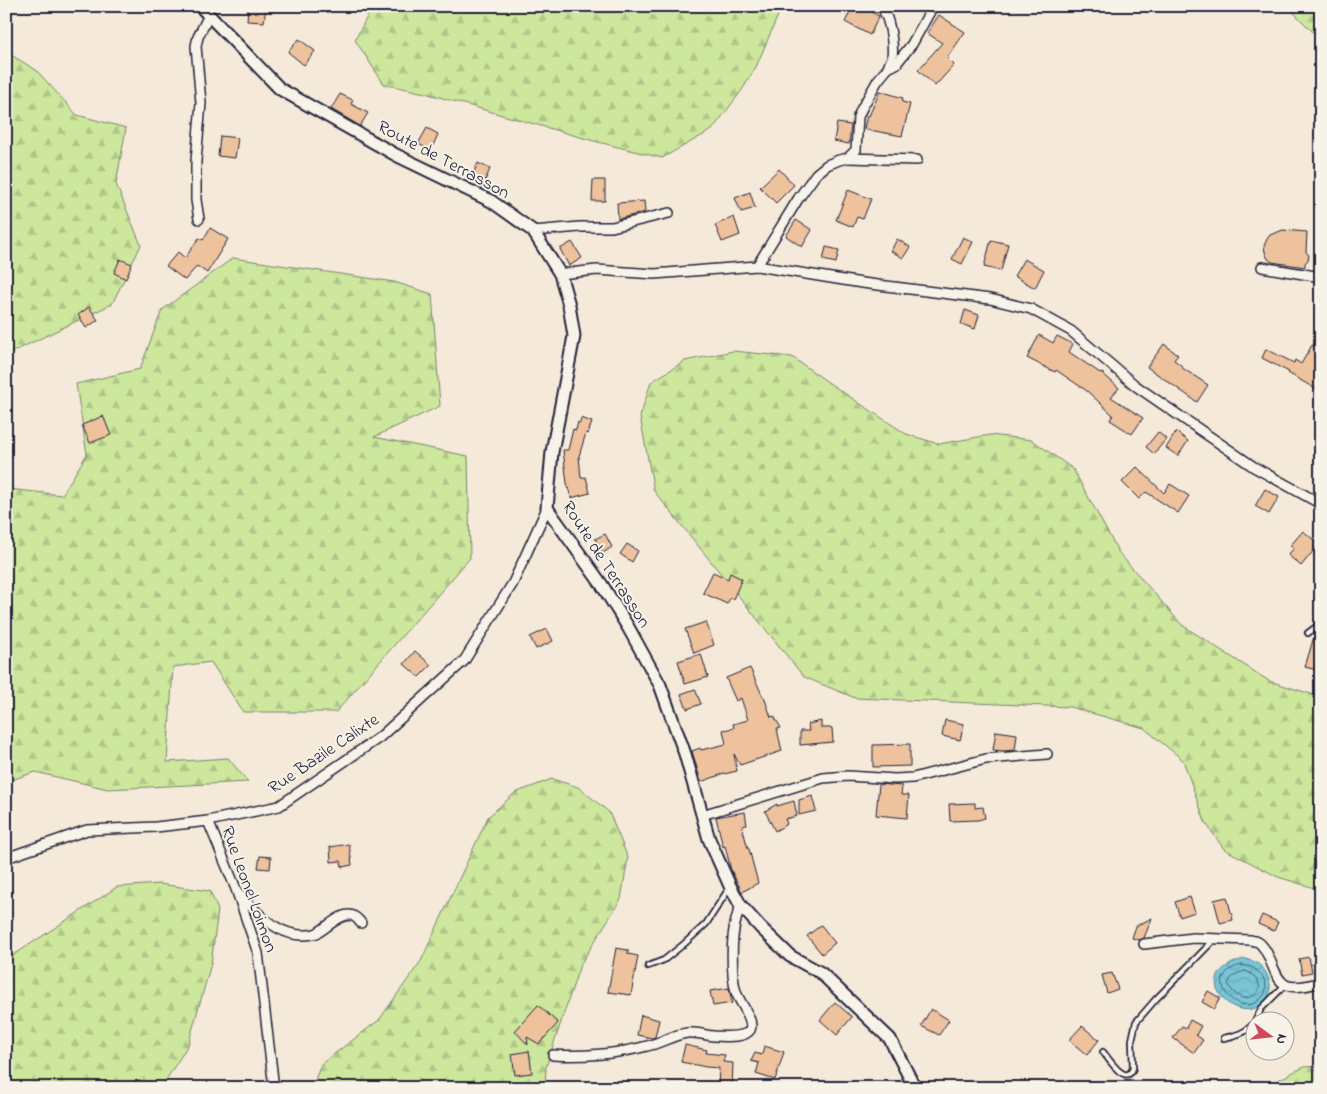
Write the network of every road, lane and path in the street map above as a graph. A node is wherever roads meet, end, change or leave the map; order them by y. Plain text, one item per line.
1 (200, 6) edge
2 (881, 6) edge
3 (933, 6) edge
4 (209, 16) junction
5 (888, 68) junction
6 (848, 158) junction
7 (917, 160) dead end
8 (669, 213) dead end
9 (199, 219) dead end
10 (533, 231) junction
11 (757, 266) junction
12 (1262, 267) dead end
13 (560, 274) junction
14 (1321, 277) edge
15 (1321, 504) edge
16 (547, 508) junction
17 (1321, 625) edge
18 (1308, 634) dead end
19 (1047, 754) dead end
20 (702, 815) junction
21 (208, 821) junction
22 (6, 858) edge
23 (730, 886) junction
24 (236, 889) junction
25 (741, 906) junction
26 (361, 923) dead end
27 (1215, 939) junction
28 (1144, 944) dead end
29 (648, 966) dead end
30 (1321, 982) edge
31 (1285, 985) junction
32 (1260, 1012) edge
33 (1244, 1032) edge
34 (1224, 1038) dead end
35 (1103, 1052) dead end
36 (553, 1056) dead end
37 (274, 1088) edge
38 (915, 1088) edge

1 - 4 street, Route de Terrasson
2 - 5 street
3 - 5 street
4 - 9 street
4 - 10 street, Route de Terrasson
5 - 6 street
6 - 7 street
6 - 11 street
8 - 10 street
10 - 13 street, Route de Terrasson
11 - 13 street
11 - 15 street
12 - 14 street
13 - 16 street, Route de Terrasson
16 - 20 street, Route de Terrasson
16 - 21 street, Rue Bazile Calixte
17 - 18 lane
19 - 20 street
20 - 23 street, Route de Terrasson
21 - 22 street, Rue Bazile Calixte
21 - 24 street, Rue Leonel Loimon
23 - 25 street, Route de Terrasson
23 - 29 lane
24 - 26 street
24 - 37 street, Rue Leonel Loimon
25 - 36 street
25 - 38 street, Route de Terrasson
27 - 28 street
27 - 31 street
27 - 35 lane
30 - 31 street
31 - 32 lane
33 - 34 lane

